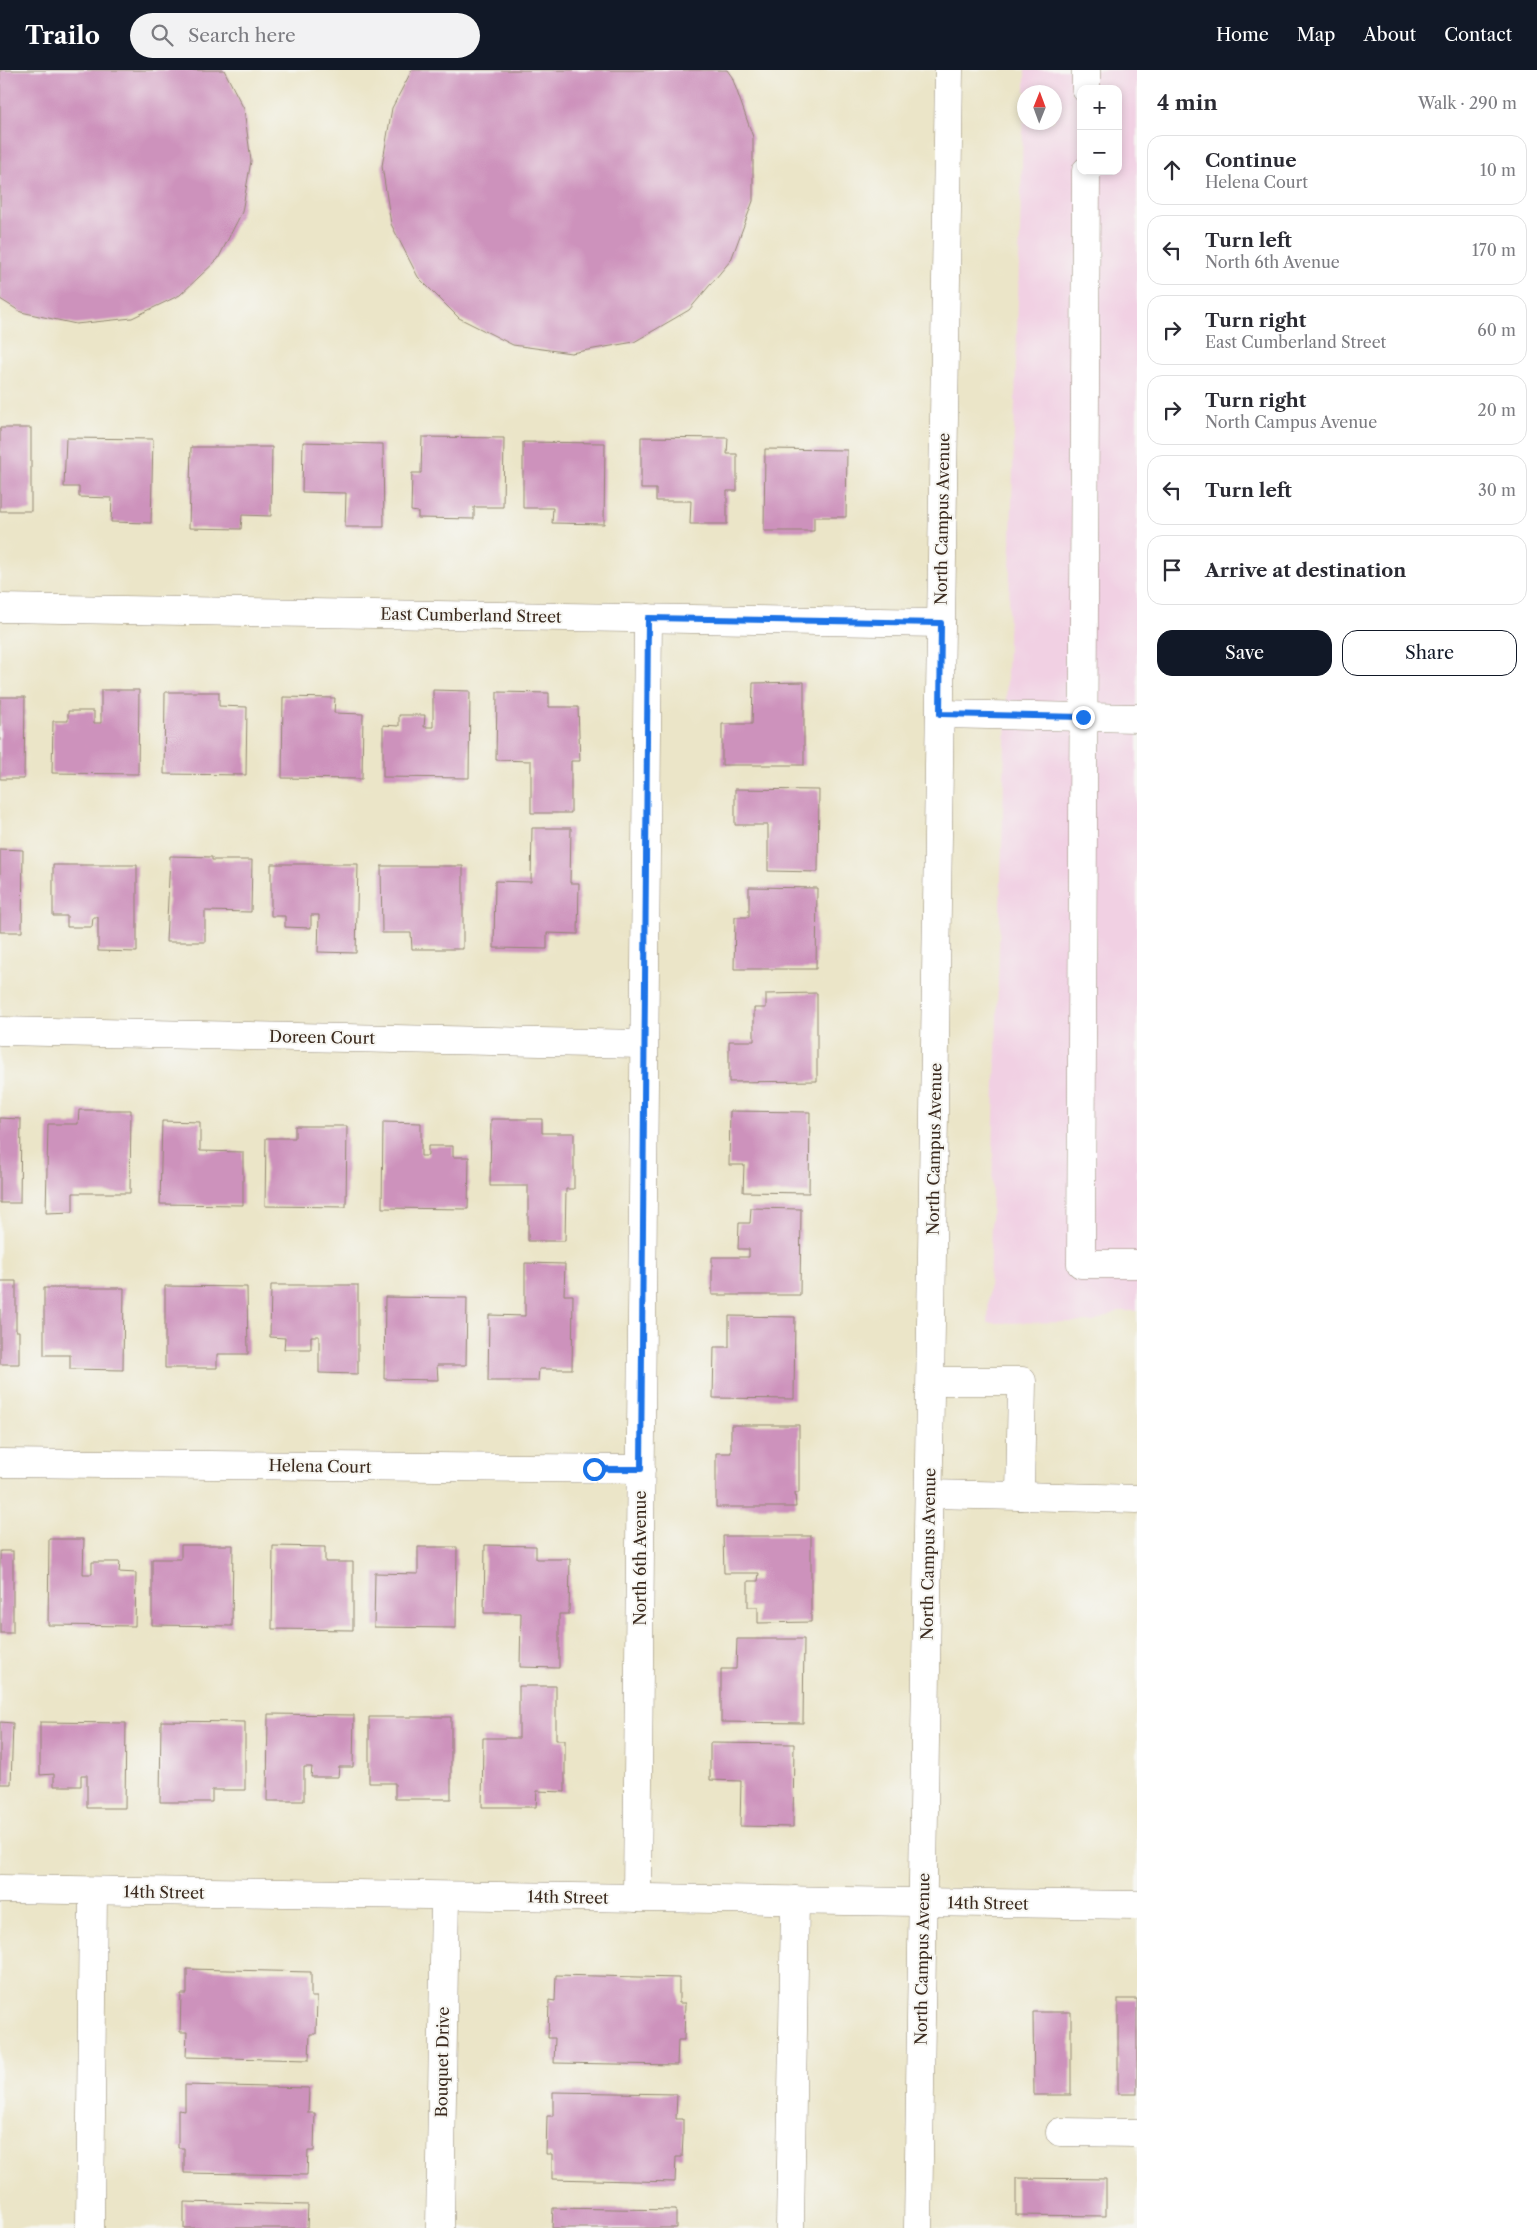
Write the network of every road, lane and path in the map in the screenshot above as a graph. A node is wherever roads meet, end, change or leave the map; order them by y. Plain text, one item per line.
1 (949, 70) edge
2 (1086, 70) edge
3 (1086, 85) edge
4 (1086, 175) edge
5 (0, 608) edge
6 (648, 618) junction
7 (941, 623) junction
8 (940, 714) junction
9 (1083, 717) junction
10 (1137, 718) edge
11 (0, 1031) edge
12 (644, 1044) junction
13 (1137, 1264) edge
14 (931, 1381) junction
15 (0, 1463) edge
16 (641, 1469) junction
17 (929, 1494) junction
18 (1020, 1496) junction
19 (1137, 1499) edge
20 (0, 1889) edge
21 (93, 1891) junction
22 (445, 1896) junction
23 (637, 1898) junction
24 (795, 1900) junction
25 (923, 1902) junction
26 (1137, 1905) edge
27 (1060, 2132) dead end
28 (1137, 2133) edge
29 (90, 2228) edge
30 (440, 2228) edge
31 (790, 2228) edge
32 (918, 2228) edge

1 - 7 street, North Campus Avenue
2 - 3 street
4 - 9 street
5 - 6 street, East Cumberland Street
6 - 7 street, East Cumberland Street
6 - 12 street, North 6th Avenue
7 - 8 street, North Campus Avenue
8 - 9 street
8 - 14 street, North Campus Avenue
9 - 10 street
9 - 13 street
11 - 12 street, Doreen Court
12 - 16 street, North 6th Avenue
14 - 17 street, North Campus Avenue
14 - 18 street
15 - 16 street, Helena Court
16 - 23 street, North 6th Avenue
17 - 18 street
17 - 25 street, North Campus Avenue
18 - 19 street
20 - 21 street, 14th Street
21 - 22 street, 14th Street
21 - 29 street
22 - 23 street, 14th Street
22 - 30 street, Bouquet Drive
23 - 24 street, 14th Street
24 - 25 street, 14th Street
24 - 31 street
25 - 26 street, 14th Street
25 - 32 street, North Campus Avenue
27 - 28 street

